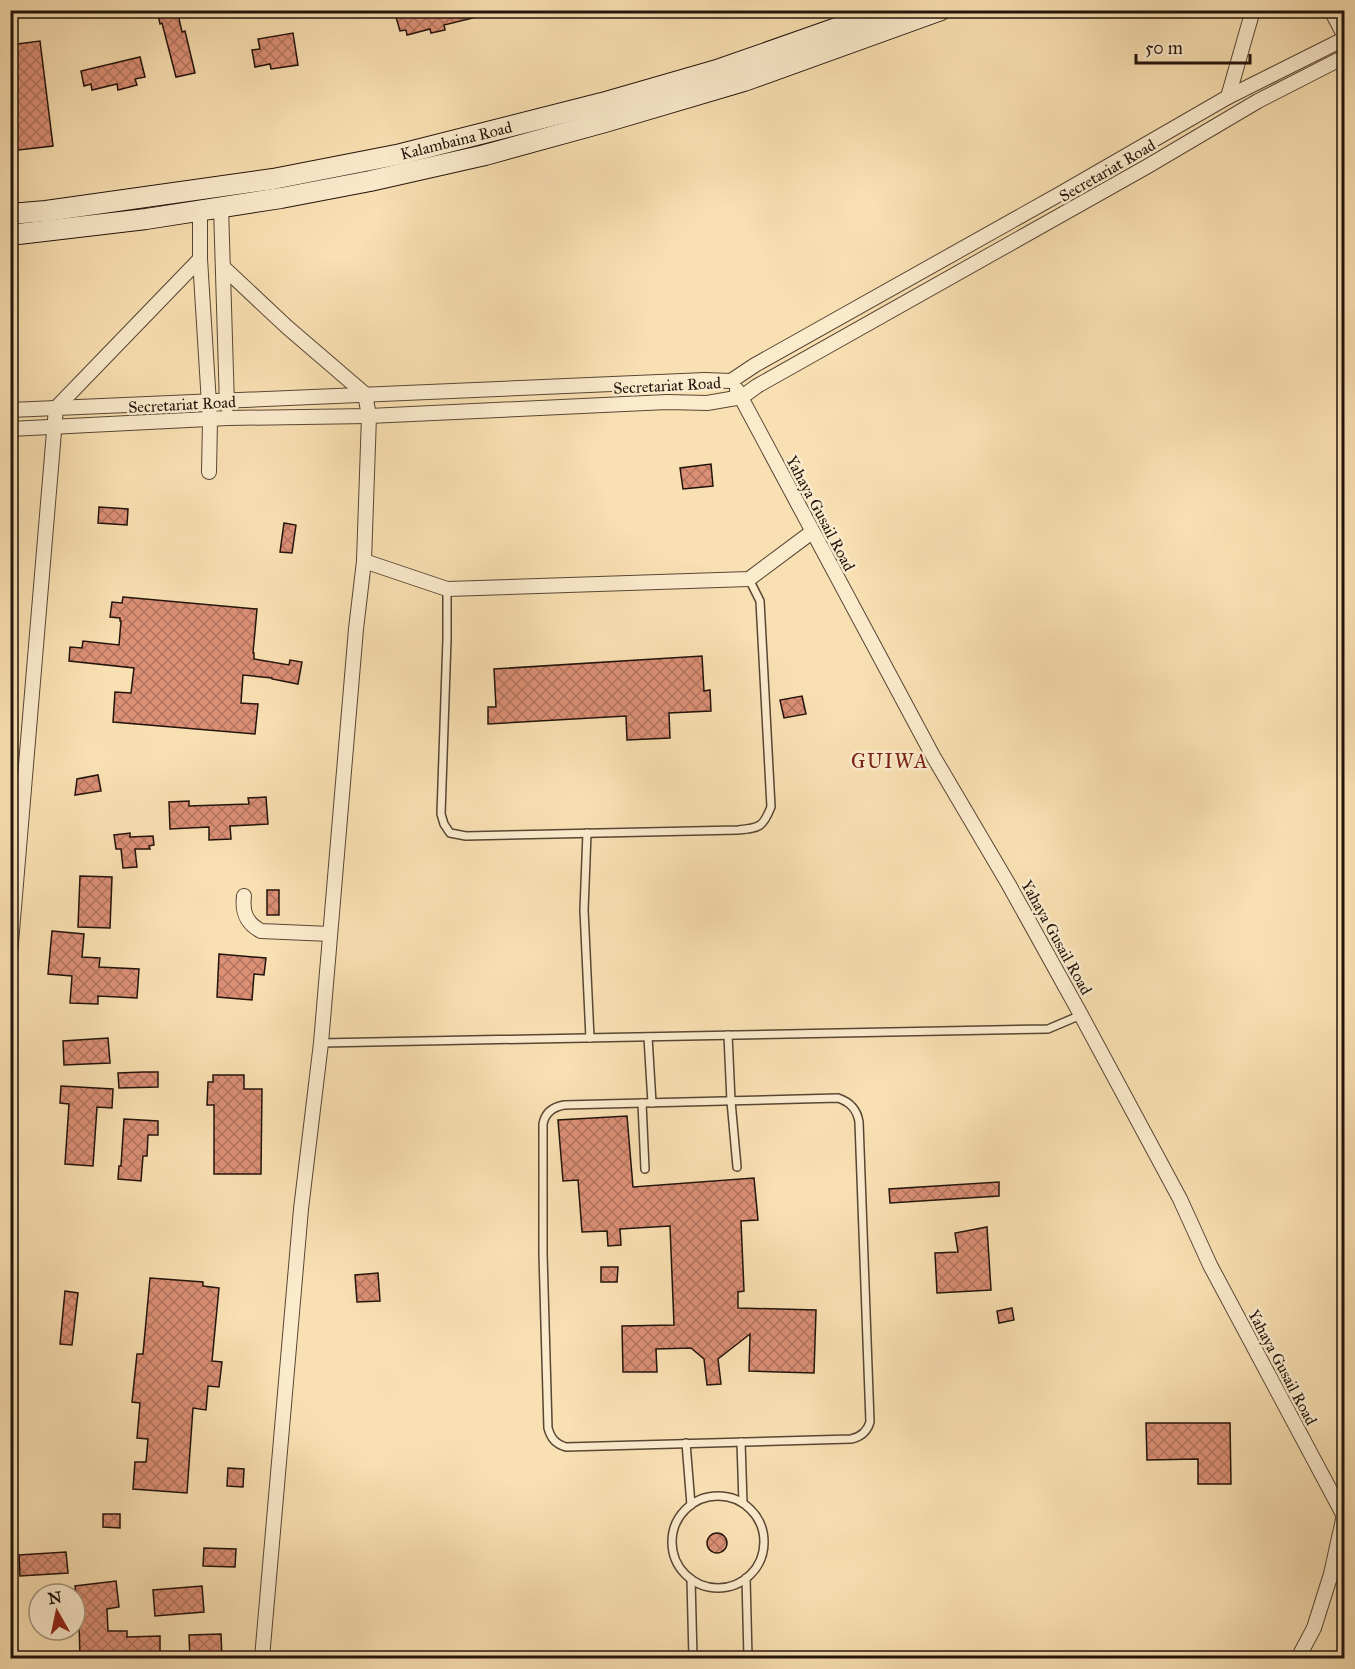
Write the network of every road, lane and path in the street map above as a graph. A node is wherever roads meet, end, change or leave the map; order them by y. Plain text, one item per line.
1 (888, 10) edge
2 (941, 10) edge
3 (1253, 10) edge
4 (1330, 10) edge
5 (1344, 37) edge
6 (1344, 57) edge
7 (1228, 97) junction
8 (221, 207) junction
9 (200, 210) junction
10 (10, 214) edge
11 (10, 235) edge
12 (200, 259) junction
13 (223, 267) junction
14 (731, 381) junction
15 (365, 394) junction
16 (742, 397) junction
17 (227, 399) junction
18 (208, 400) junction
19 (56, 408) junction
20 (10, 410) edge
21 (369, 416) junction
22 (228, 418) junction
23 (210, 420) junction
24 (54, 427) junction
25 (10, 429) edge
26 (209, 472) dead end
27 (812, 532) junction
28 (364, 561) junction
29 (749, 579) junction
30 (447, 589) junction
31 (587, 833) junction
32 (244, 896) dead end
33 (330, 934) junction
34 (10, 955) edge
35 (1081, 1015) junction
36 (728, 1035) junction
37 (648, 1037) junction
38 (590, 1038) junction
39 (321, 1043) junction
40 (731, 1101) junction
41 (642, 1103) junction
42 (652, 1103) junction
43 (737, 1167) dead end
44 (645, 1169) dead end
45 (741, 1442) junction
46 (686, 1443) junction
47 (743, 1503) junction
48 (691, 1505) junction
49 (1344, 1515) edge
50 (746, 1578) junction
51 (691, 1579) junction
52 (262, 1659) edge
53 (693, 1659) edge
54 (748, 1659) edge
55 (1299, 1659) edge

1 - 10 main road, Kalambaina Road
2 - 8 main road
3 - 7 street
4 - 5 street
5 - 7 street, Secretariat Road
6 - 16 street, Secretariat Road
7 - 14 street, Secretariat Road
8 - 9 main road
8 - 13 street
9 - 11 main road
9 - 12 street
12 - 18 street
12 - 19 street
13 - 15 street
13 - 17 street
14 - 15 street, Secretariat Road
14 - 16 street, Yahaya Gusail Road
15 - 17 street, Secretariat Road
15 - 21 street
16 - 21 street, Secretariat Road
16 - 27 street, Yahaya Gusail Road
17 - 18 street, Secretariat Road
17 - 22 street
18 - 19 street, Secretariat Road
18 - 23 street
19 - 20 street, Secretariat Road
19 - 24 street
21 - 22 street, Secretariat Road
21 - 28 street
22 - 23 street, Secretariat Road
23 - 24 street, Secretariat Road
23 - 26 street
24 - 25 street, Secretariat Road
24 - 34 street
27 - 29 street
27 - 35 street, Yahaya Gusail Road
28 - 30 street
28 - 33 street
29 - 30 street
29 - 31 lane
30 - 31 lane
31 - 38 lane
32 - 33 street
33 - 39 street
35 - 36 lane
35 - 49 street, Yahaya Gusail Road
36 - 37 lane
36 - 40 lane
37 - 38 lane
37 - 42 lane
38 - 39 lane
39 - 52 street
40 - 42 lane
40 - 43 lane
40 - 45 lane
41 - 42 lane
41 - 44 lane
41 - 46 lane
45 - 46 lane
45 - 47 lane
46 - 48 lane
47 - 48 lane
47 - 50 lane
48 - 51 lane
49 - 55 street
50 - 51 lane
50 - 54 lane
51 - 53 lane

